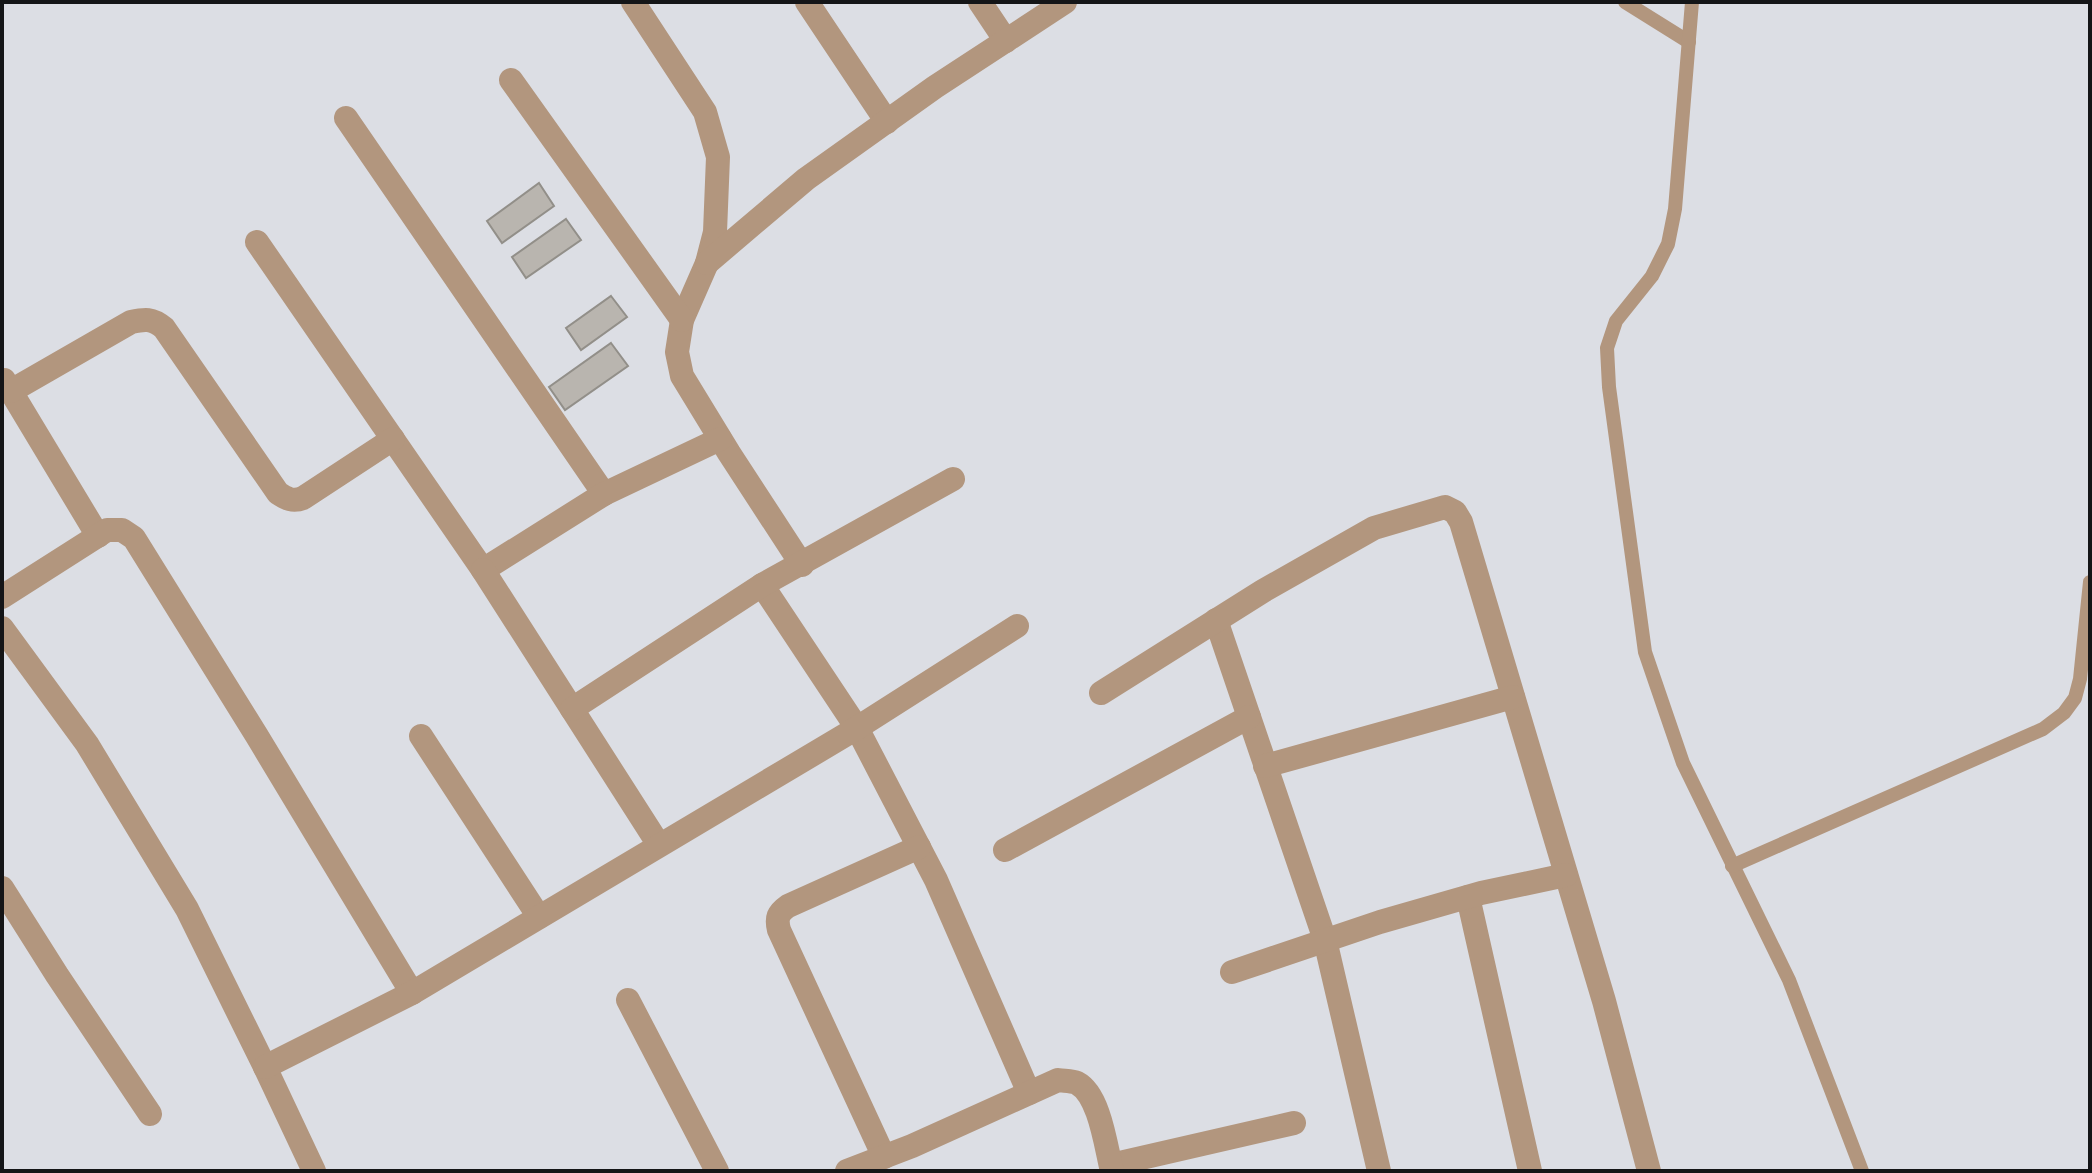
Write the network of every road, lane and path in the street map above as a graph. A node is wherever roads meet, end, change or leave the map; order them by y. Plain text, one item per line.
1 (633, 2) edge
2 (807, 2) edge
3 (980, 2) edge
4 (1065, 2) edge
5 (1625, 2) edge
6 (1692, 2) edge
7 (1006, 41) junction
8 (1689, 42) junction
9 (511, 80) dead end
10 (346, 118) dead end
11 (887, 122) junction
12 (257, 242) dead end
13 (707, 263) junction
14 (682, 320) junction
15 (6, 384) edge
16 (393, 439) junction
17 (720, 439) junction
18 (953, 479) dead end
19 (604, 494) junction
20 (98, 536) junction
21 (802, 565) junction
22 (483, 570) junction
23 (2090, 582) edge
24 (762, 585) junction
25 (2, 597) edge
26 (1216, 620) junction
27 (1017, 626) dead end
28 (2, 628) edge
29 (1101, 693) dead end
30 (1513, 697) junction
31 (572, 709) junction
32 (1249, 717) junction
33 (857, 728) junction
34 (421, 736) dead end
35 (1265, 766) junction
36 (659, 845) junction
37 (919, 847) junction
38 (1005, 850) dead end
39 (1732, 866) junction
40 (1566, 875) junction
41 (2, 888) edge
42 (1468, 897) junction
43 (539, 917) junction
44 (1325, 940) junction
45 (1232, 972) dead end
46 (412, 993) junction
47 (628, 1000) dead end
48 (265, 1067) junction
49 (1029, 1093) junction
50 (150, 1114) dead end
51 (1294, 1123) dead end
52 (884, 1157) junction
53 (1112, 1168) edge
54 (314, 1171) edge
55 (717, 1171) edge
56 (847, 1171) edge
57 (1379, 1171) edge
58 (1530, 1171) edge
59 (1649, 1171) edge
60 (1862, 1171) edge

1 - 13 street
2 - 11 street
3 - 7 street
4 - 7 street
5 - 8 lane
6 - 8 lane
7 - 11 street
8 - 39 lane
9 - 14 street
10 - 19 street
11 - 13 street
12 - 16 street
13 - 14 street
14 - 17 street
15 - 16 street
15 - 20 street
16 - 22 street
17 - 19 street
17 - 21 street
18 - 21 street
19 - 22 street
20 - 25 street
20 - 46 street
21 - 24 street
22 - 31 street
23 - 39 lane
24 - 31 street
24 - 33 street
26 - 29 street
26 - 30 street
26 - 32 street
27 - 33 street
28 - 48 street
30 - 35 street
30 - 40 street
31 - 36 street
32 - 35 street
32 - 38 street
33 - 36 street
33 - 37 street
34 - 43 street
35 - 44 street
36 - 43 street
37 - 49 street
37 - 52 street
39 - 60 lane
40 - 42 street
40 - 59 street
41 - 50 street
42 - 44 street
42 - 58 street
43 - 46 street
44 - 45 street
44 - 57 street
46 - 48 street
47 - 55 street
48 - 54 street
49 - 52 street
49 - 53 street
51 - 53 street
52 - 56 street

